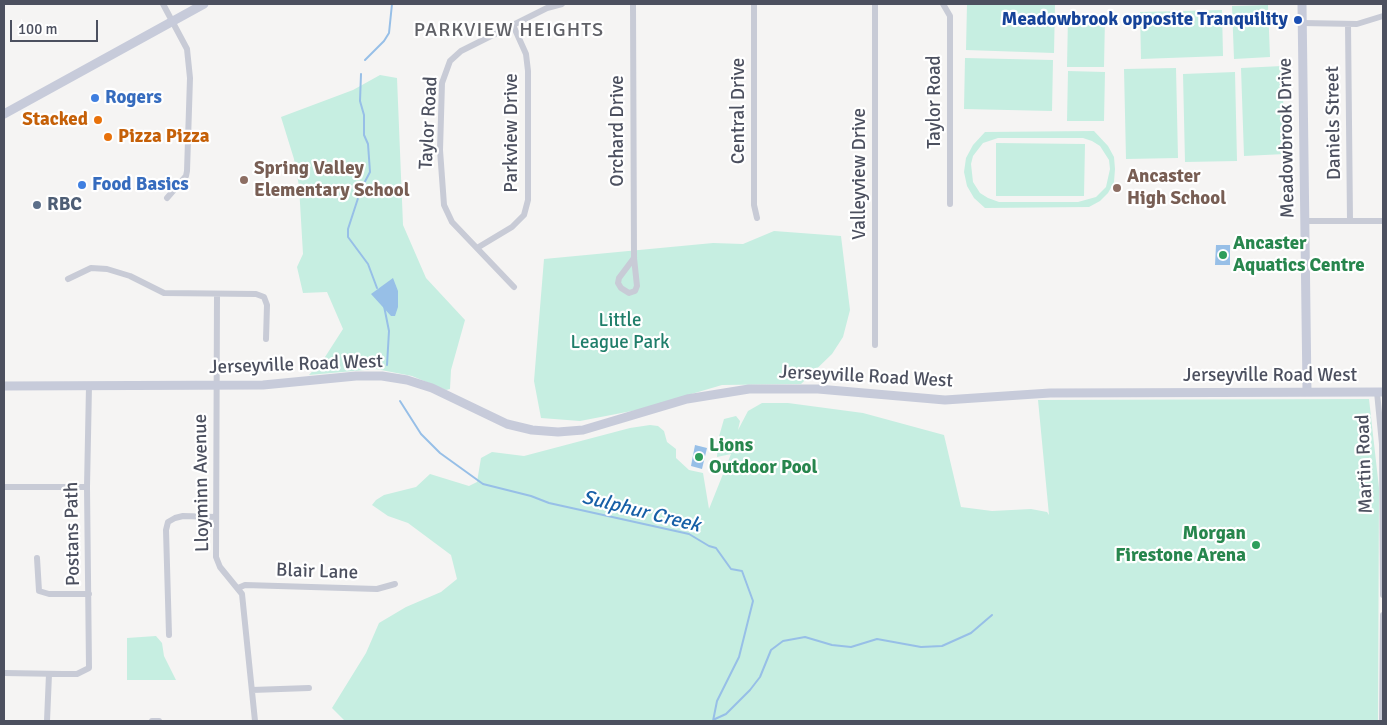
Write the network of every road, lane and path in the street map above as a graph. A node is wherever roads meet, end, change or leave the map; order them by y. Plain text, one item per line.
1 (164, 4) edge
2 (204, 4) edge
3 (562, 4) edge
4 (633, 4) edge
5 (754, 4) edge
6 (875, 4) edge
7 (942, 4) edge
8 (1302, 4) edge
9 (1383, 16) edge
10 (173, 20) junction
11 (1302, 23) junction
12 (1348, 24) junction
13 (512, 25) junction
14 (4, 114) edge
15 (167, 198) dead end
16 (950, 204) dead end
17 (757, 218) dead end
18 (1304, 221) junction
19 (1350, 221) junction
20 (1383, 221) edge
21 (477, 248) junction
22 (634, 258) junction
23 (68, 279) dead end
24 (514, 287) dead end
25 (217, 295) junction
26 (266, 339) dead end
27 (875, 344) dead end
28 (216, 385) junction
29 (4, 386) edge
30 (89, 386) junction
31 (1306, 391) junction
32 (1380, 392) edge
33 (4, 487) edge
34 (87, 487) junction
35 (216, 517) junction
36 (37, 558) dead end
37 (395, 584) dead end
38 (238, 588) junction
39 (90, 594) junction
40 (1383, 595) edge
41 (1383, 615) edge
42 (169, 635) dead end
43 (4, 673) edge
44 (49, 674) junction
45 (308, 688) dead end
46 (252, 690) junction
47 (47, 721) edge
48 (152, 721) edge
49 (159, 721) edge
50 (255, 721) edge
51 (1382, 721) edge

1 - 10 street
2 - 10 main road
3 - 13 street, Taylor Road
4 - 22 street, Orchard Drive
5 - 17 street, Central Drive
6 - 27 street, Valleyview Drive
7 - 16 street, Taylor Road
8 - 11 main road, Meadowbrook Drive
9 - 12 street
10 - 14 main road
10 - 15 street
11 - 12 street
11 - 18 main road, Meadowbrook Drive
12 - 19 street, Daniels Street
13 - 21 street, Parkview Drive
13 - 21 street, Taylor Road
18 - 19 street
18 - 31 main road, Meadowbrook Drive
19 - 20 street
21 - 24 street, Taylor Road
22 - 22 street, Orchard Drive
23 - 25 street
25 - 26 street
25 - 28 street, Lloyminn Avenue
28 - 30 main road, Jerseyville Road West
28 - 31 main road, Jerseyville Road West
28 - 35 street, Lloyminn Avenue
29 - 30 main road, Jerseyville Road West
30 - 34 street, Postans Path
31 - 32 main road, Jerseyville Road West
32 - 40 street, Martin Road
33 - 34 street
34 - 39 street, Postans Path
35 - 38 street, Lloyminn Avenue
35 - 42 street
36 - 39 street
37 - 38 street, Blair Lane
38 - 46 street, Lloyminn Avenue
39 - 44 street, Postans Path
41 - 51 street
43 - 44 street
44 - 47 street
45 - 46 street
46 - 50 street, Lloyminn Avenue
48 - 49 street

